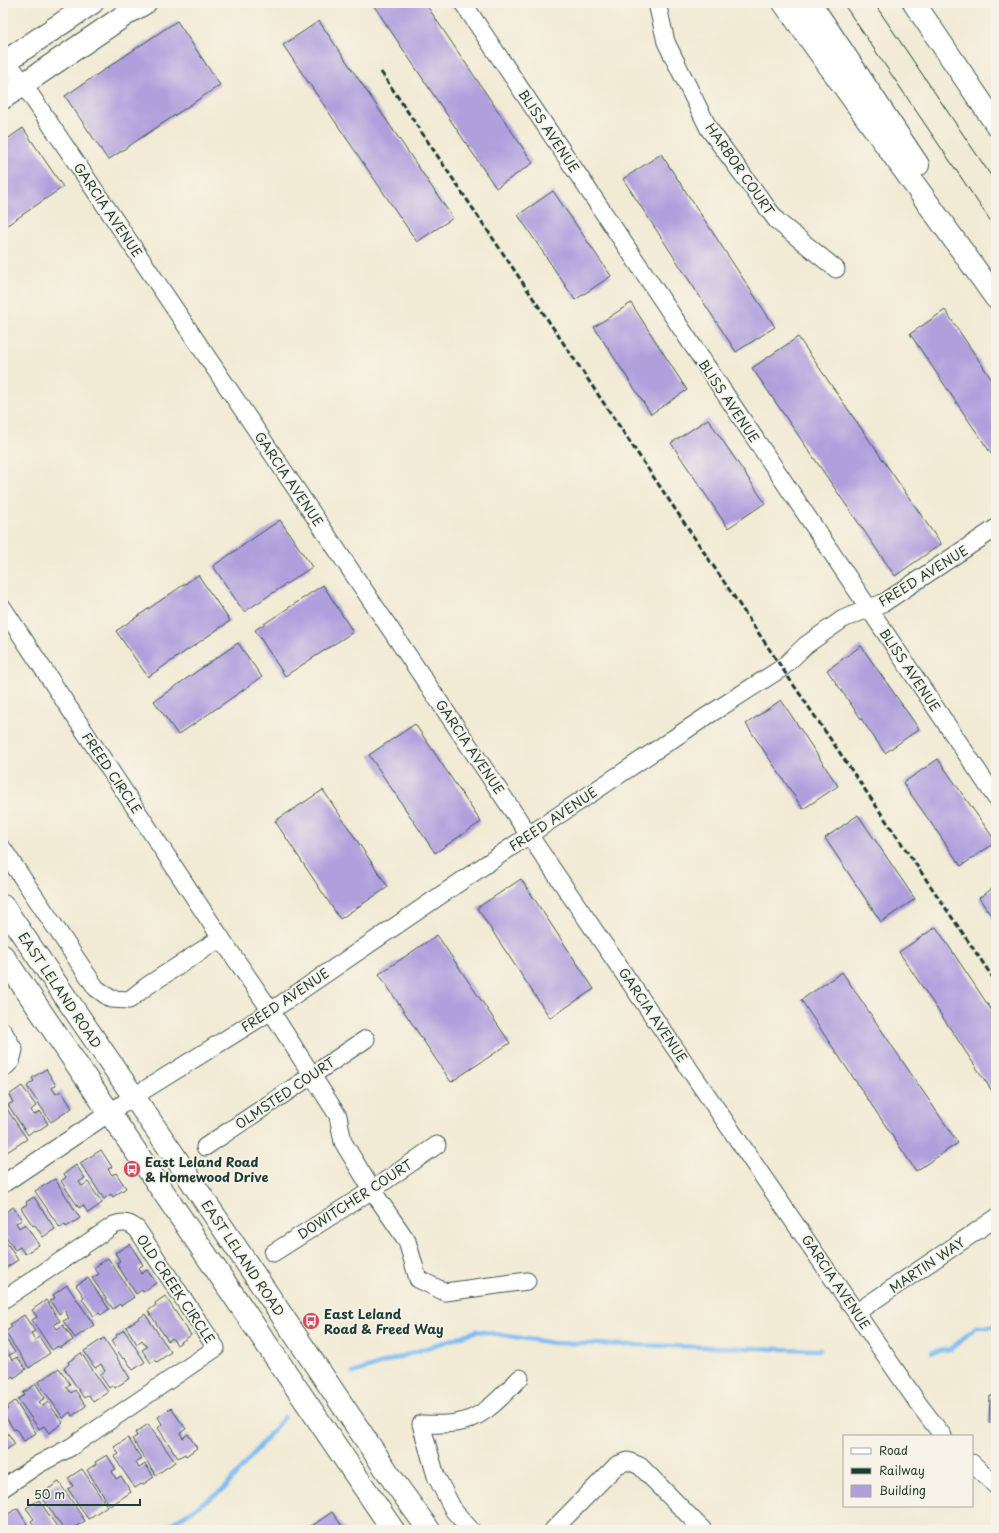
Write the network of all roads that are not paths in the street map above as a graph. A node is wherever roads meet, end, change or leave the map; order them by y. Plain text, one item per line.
1 (92, 3) edge
2 (145, 3) edge
3 (463, 3) edge
4 (657, 3) edge
5 (784, 3) edge
6 (810, 3) edge
7 (914, 3) edge
8 (4, 59) edge
9 (24, 84) junction
10 (3, 98) edge
11 (996, 124) edge
12 (836, 269) dead end
13 (996, 281) edge
14 (996, 298) edge
15 (996, 528) edge
16 (3, 608) edge
17 (869, 608) junction
18 (996, 798) edge
19 (529, 835) junction
20 (3, 849) edge
21 (3, 906) edge
22 (221, 938) junction
23 (3, 956) edge
24 (271, 1011) junction
25 (3, 1031) edge
26 (366, 1039) dead end
27 (5, 1068) edge
28 (312, 1075) junction
29 (133, 1097) junction
30 (110, 1112) junction
31 (437, 1145) dead end
32 (205, 1147) dead end
33 (3, 1184) edge
34 (372, 1190) junction
35 (996, 1218) edge
36 (273, 1253) dead end
37 (527, 1281) dead end
38 (3, 1300) edge
39 (857, 1312) junction
40 (520, 1378) dead end
41 (942, 1435) edge
42 (973, 1464) edge
43 (996, 1486) edge
44 (3, 1488) edge
45 (393, 1530) edge
46 (429, 1530) edge
47 (471, 1530) edge
48 (553, 1530) edge
49 (703, 1530) edge

1 - 8 main road
2 - 9 main road
3 - 17 street, BLISS AVENUE
4 - 12 street, HARBOR COURT
5 - 14 main road
6 - 13 main road
7 - 11 main road
8 - 9 street, GARCIA AVENUE
9 - 10 main road
9 - 19 street, GARCIA AVENUE
15 - 17 street, FREED AVENUE
16 - 22 street, FREED CIRCLE
17 - 18 street, BLISS AVENUE
17 - 19 street, FREED AVENUE
19 - 24 street, FREED AVENUE
19 - 39 street, GARCIA AVENUE
20 - 22 street
21 - 29 main road, EAST LELAND ROAD
22 - 24 street, FREED CIRCLE
23 - 30 main road
24 - 28 street, FREED CIRCLE
24 - 29 street, FREED AVENUE
25 - 27 street
26 - 28 street, OLMSTED COURT
28 - 32 street, OLMSTED COURT
28 - 34 street, FREED CIRCLE
29 - 30 street, FREED AVENUE
29 - 46 main road, EAST LELAND ROAD
30 - 33 street, FREED AVENUE
30 - 45 main road
31 - 34 street, DOWITCHER COURT
34 - 36 street, DOWITCHER COURT
34 - 37 street, FREED CIRCLE
35 - 39 street, MARTIN WAY
38 - 44 street, OLD CREEK CIRCLE
39 - 41 street, GARCIA AVENUE
40 - 47 street
42 - 43 street
48 - 49 street

